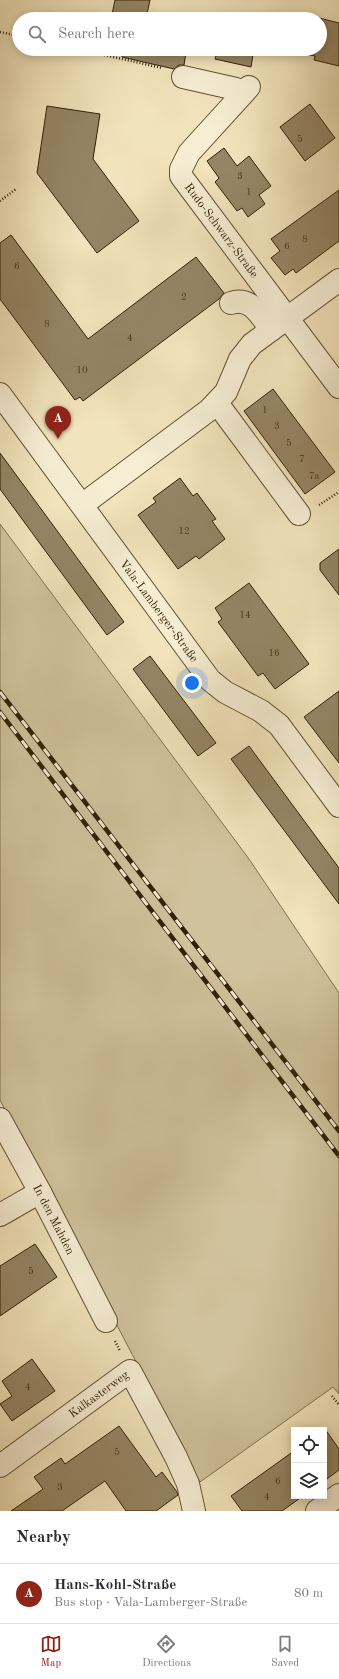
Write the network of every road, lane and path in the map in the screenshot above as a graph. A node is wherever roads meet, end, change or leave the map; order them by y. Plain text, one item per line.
1 (0, 32) edge
2 (12, 35) edge
3 (109, 56) edge
4 (184, 77) joint
5 (16, 189) dead end
6 (0, 201) edge
7 (339, 280) edge
8 (231, 303) dead end
9 (279, 324) junction
10 (339, 387) edge
11 (0, 394) edge
12 (217, 403) junction
13 (82, 505) junction
14 (299, 514) dead end
15 (336, 794) edge
16 (0, 1119) edge
17 (40, 1192) junction
18 (0, 1215) edge
19 (106, 1321) joint
20 (130, 1371) junction
21 (332, 1396) dead end
22 (339, 1405) edge
23 (0, 1466) edge
24 (339, 1494) edge
25 (194, 1511) edge
26 (317, 1511) edge

1 - 2 path
3 - 4 path
4 - 9 street, Rudo-Schwarz-Straße
5 - 6 path
7 - 9 street
8 - 9 street
9 - 10 street
9 - 12 street
11 - 13 street, Vala-Lamberger-Straße
12 - 13 street
12 - 14 street
13 - 15 street, Vala-Lamberger-Straße
16 - 17 street, In den Mahden
17 - 18 street
17 - 19 street, In den Mahden
19 - 20 path
20 - 23 street, Kalkasterweg
20 - 25 street, Kalkasterweg
21 - 22 path
24 - 26 street

